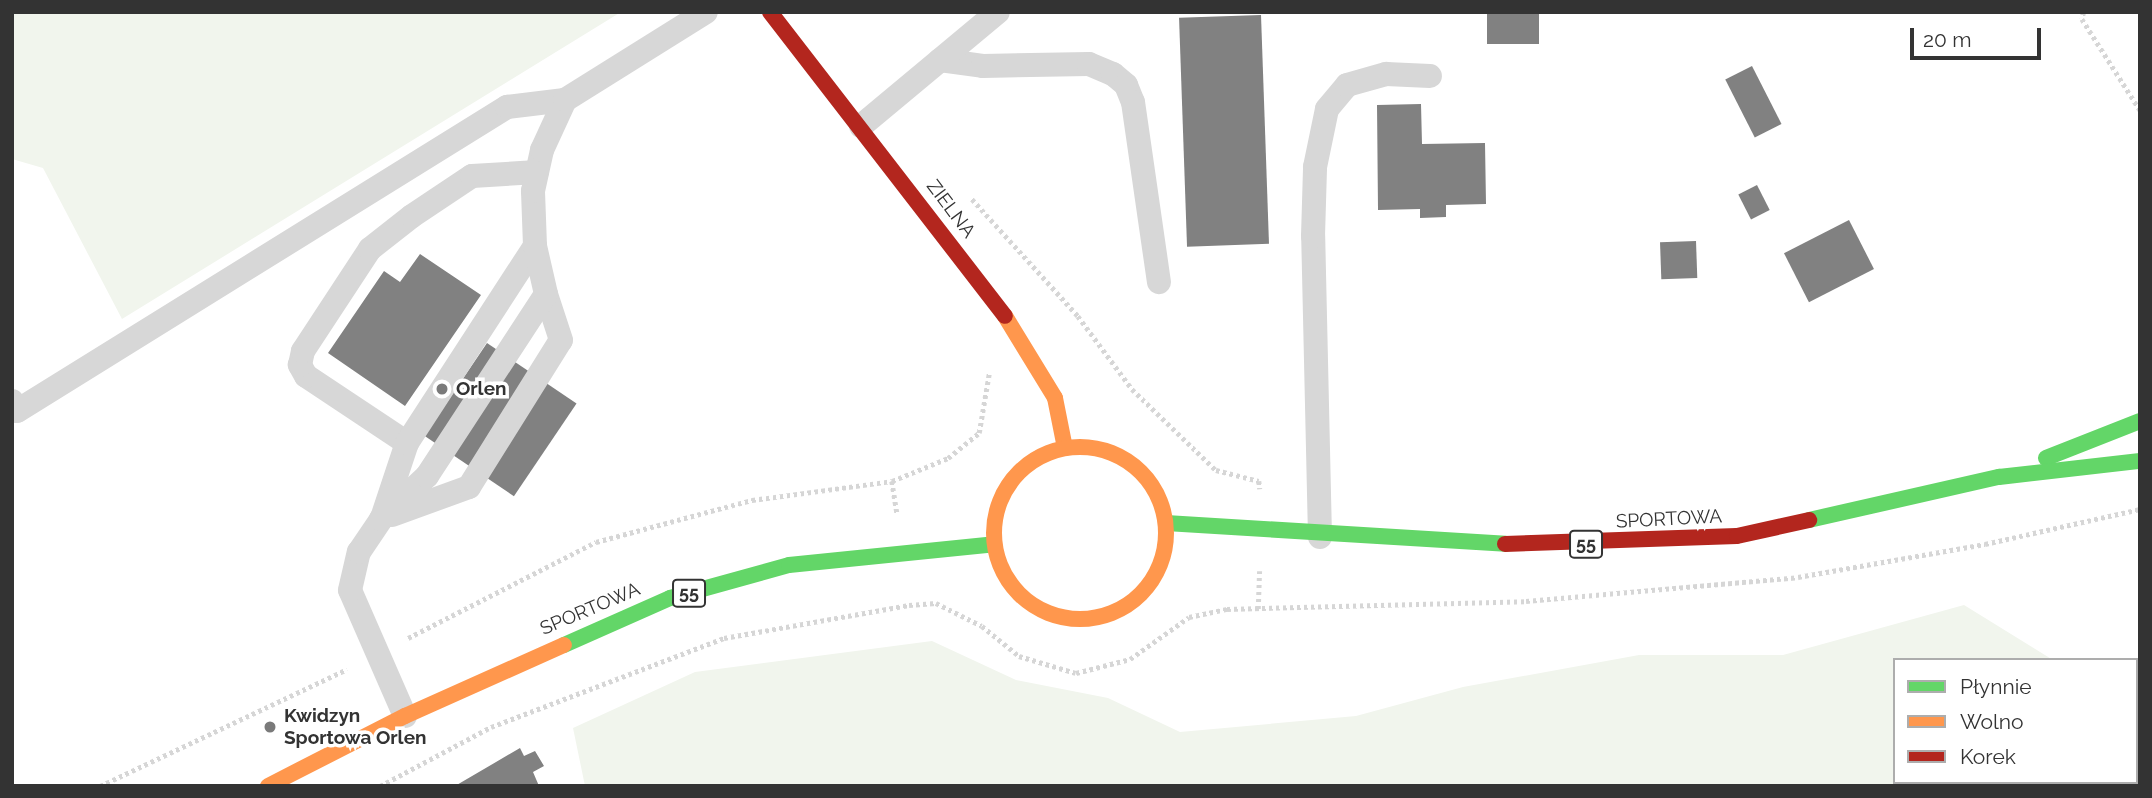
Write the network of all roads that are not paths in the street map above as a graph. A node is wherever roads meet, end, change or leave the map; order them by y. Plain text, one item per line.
1 (706, 12) edge
2 (770, 12) edge
3 (998, 12) edge
4 (940, 60) junction
5 (1430, 76) dead end
6 (565, 100) junction
7 (861, 126) junction
8 (537, 172) junction
9 (535, 246) junction
10 (1159, 282) dead end
11 (546, 294) junction
12 (12, 401) edge
13 (2140, 421) edge
14 (407, 443) junction
15 (1065, 448) junction
16 (2140, 461) edge
17 (1999, 477) junction
18 (381, 519) junction
19 (1167, 523) junction
20 (1320, 537) junction
21 (994, 544) junction
22 (405, 716) junction
23 (268, 786) edge

1 - 6 lane
2 - 7 main road, ZIELNA
3 - 4 lane
4 - 7 lane
4 - 10 lane
5 - 20 lane
6 - 8 lane
6 - 12 lane
7 - 15 main road, ZIELNA
8 - 9 lane
8 - 14 lane
9 - 11 lane
9 - 14 lane
11 - 18 lane
11 - 18 lane
13 - 17 main road, SPORTOWA / 55
14 - 18 lane
15 - 19 main road
15 - 21 main road
16 - 17 main road, SPORTOWA / 55
17 - 20 main road, SPORTOWA / 55
18 - 22 lane
19 - 20 main road, SPORTOWA / 55
19 - 21 main road
21 - 22 main road, SPORTOWA / 55
22 - 23 main road, SPORTOWA / 55

